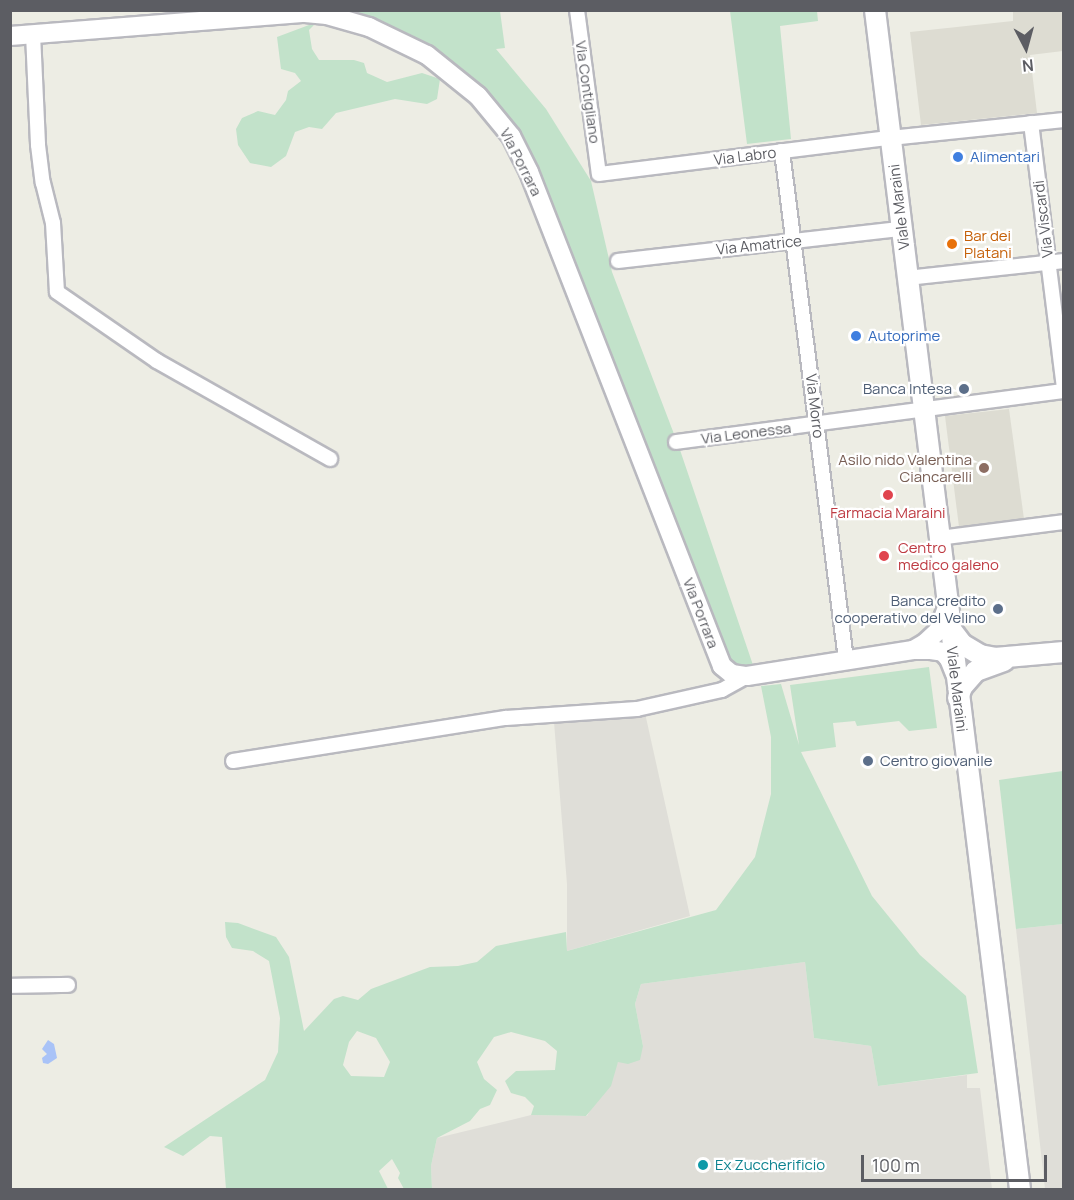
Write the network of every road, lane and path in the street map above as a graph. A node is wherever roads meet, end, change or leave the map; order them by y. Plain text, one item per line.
1 (577, 10) edge
2 (875, 10) edge
3 (33, 34) junction
4 (10, 36) edge
5 (1064, 120) edge
6 (1031, 123) junction
7 (890, 138) junction
8 (782, 151) junction
9 (599, 174) joint
10 (901, 229) junction
11 (794, 241) junction
12 (618, 261) dead end
13 (1064, 261) edge
14 (1048, 262) junction
15 (907, 278) junction
16 (1064, 387) edge
17 (1064, 392) edge
18 (923, 411) junction
19 (817, 424) junction
20 (676, 442) dead end
21 (330, 459) dead end
22 (1064, 522) edge
23 (939, 538) junction
24 (947, 608) junction
25 (950, 628) junction
26 (913, 650) junction
27 (1064, 652) edge
28 (1029, 656) junction
29 (846, 660) junction
30 (955, 674) junction
31 (747, 676) junction
32 (958, 698) junction
33 (233, 761) dead end
34 (68, 985) dead end
35 (10, 986) edge
36 (1020, 1190) edge

1 - 9 street, Via Contigliano
2 - 7 main road, Viale Maraini
3 - 4 street, Via Porrara
3 - 21 street
3 - 31 street, Via Porrara
5 - 6 street, Via Labro
6 - 7 street, Via Labro
6 - 14 street, Via Viscardi
7 - 8 street, Via Labro
7 - 10 main road, Viale Maraini
8 - 9 street, Via Labro
8 - 11 street, Via Morro
10 - 11 street, Via Amatrice
10 - 15 main road, Viale Maraini
11 - 12 street, Via Amatrice
11 - 19 street, Via Morro
13 - 14 street
14 - 15 street
14 - 16 street, Via Viscardi
15 - 18 main road, Viale Maraini
17 - 18 street, Via Leonessa
18 - 19 street, Via Leonessa
18 - 23 main road, Viale Maraini
19 - 20 street, Via Leonessa
19 - 29 street, Via Morro
22 - 23 street
23 - 24 main road, Viale Maraini
24 - 25 main road, Viale Maraini
24 - 26 street
25 - 28 main road
25 - 30 main road, Viale Maraini
26 - 29 street
26 - 30 street
27 - 28 main road
28 - 32 main road
29 - 31 street
30 - 32 main road, Viale Maraini
31 - 33 street
32 - 36 main road, Viale Maraini
34 - 35 street

